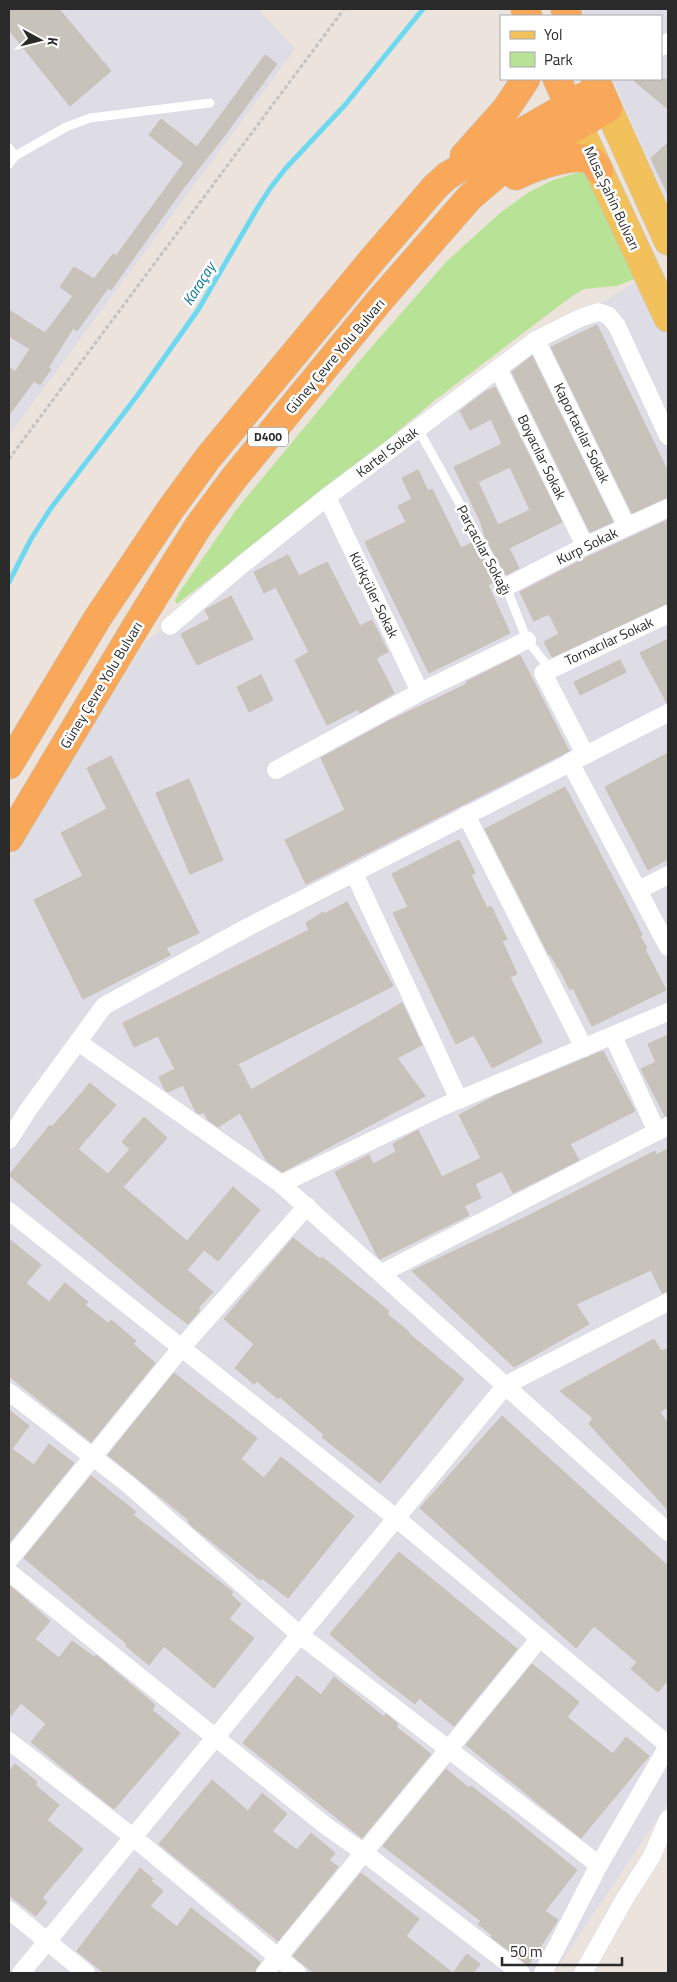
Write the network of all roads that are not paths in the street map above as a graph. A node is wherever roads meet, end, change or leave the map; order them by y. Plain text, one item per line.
1 (525, 80) edge
2 (557, 80) edge
3 (604, 88) edge
4 (210, 103) dead end
5 (573, 115) junction
6 (9, 148) edge
7 (12, 160) edge
8 (600, 170) junction
9 (447, 176) junction
10 (444, 227) junction
11 (668, 241) edge
12 (668, 318) edge
13 (536, 340) junction
14 (498, 368) junction
15 (418, 429) junction
16 (668, 436) edge
17 (327, 497) junction
18 (668, 508) edge
19 (627, 527) junction
20 (585, 546) junction
21 (506, 587) junction
22 (668, 614) edge
23 (170, 626) dead end
24 (527, 640) junction
25 (550, 669) junction
26 (420, 692) junction
27 (668, 713) edge
28 (585, 754) junction
29 (9, 765) edge
30 (276, 770) dead end
31 (466, 815) junction
32 (9, 838) edge
33 (354, 873) junction
34 (668, 875) edge
35 (639, 890) junction
36 (668, 947) edge
37 (668, 1012) edge
38 (613, 1036) junction
39 (78, 1042) junction
40 (584, 1048) junction
41 (459, 1100) junction
42 (662, 1129) edge
43 (9, 1140) edge
44 (281, 1184) junction
45 (308, 1206) junction
46 (9, 1211) edge
47 (382, 1273) junction
48 (668, 1302) edge
49 (182, 1347) junction
50 (506, 1385) junction
51 (9, 1392) edge
52 (92, 1456) junction
53 (396, 1518) junction
54 (668, 1532) edge
55 (9, 1560) edge
56 (9, 1572) edge
57 (300, 1635) junction
58 (540, 1638) junction
59 (215, 1738) junction
60 (9, 1741) edge
61 (668, 1745) edge
62 (448, 1749) junction
63 (668, 1819) edge
64 (133, 1837) junction
65 (363, 1852) junction
66 (599, 1864) junction
67 (9, 1910) edge
68 (47, 1941) junction
69 (278, 1957) junction
70 (21, 1973) edge
71 (86, 1973) edge
72 (265, 1973) edge
73 (297, 1973) edge
74 (521, 1973) edge
75 (542, 1973) edge
76 (584, 1973) edge

1 - 9 highway
2 - 5 highway, Musa Şahin Bulvarı
3 - 5 highway, Güney Çevre Yolu Bulvarı / D400
3 - 11 main road
4 - 7 lane
5 - 8 main road, Musa Şahin Bulvarı
5 - 9 highway, Güney Çevre Yolu Bulvarı
5 - 10 highway, Güney Çevre Yolu Bulvarı / D400
6 - 7 lane
8 - 10 highway
8 - 12 main road, Musa Şahin Bulvarı
9 - 29 highway, Güney Çevre Yolu Bulvarı / D400
10 - 32 highway, Güney Çevre Yolu Bulvarı / D400
13 - 14 street, Kartel Sokak
13 - 16 street, Kartel Sokak
13 - 19 street, Kaportacılar Sokak
14 - 15 street, Kartel Sokak
14 - 20 street, Boyacılar Sokak
15 - 17 street, Kartel Sokak
15 - 21 lane, Parçacılar Sokağı
17 - 23 street, Kartel Sokak
17 - 26 street, Kürkçüler Sokak
18 - 19 street, Kurp Sokak
19 - 20 street, Kurp Sokak
20 - 21 street, Kurp Sokak
21 - 24 lane, Parçacılar Sokağı
22 - 25 street, Tornacılar Sokak
24 - 25 lane, Parçacılar Sokağı
24 - 26 street
25 - 28 street
26 - 30 street
27 - 28 street
28 - 31 street
28 - 35 street
31 - 33 street
31 - 40 street
33 - 39 street
33 - 41 street
34 - 35 street
35 - 36 street
37 - 38 street
38 - 40 street
38 - 42 street
39 - 43 street
39 - 44 street
40 - 41 street
41 - 44 street
42 - 47 street
44 - 45 street
45 - 47 street
45 - 49 street
46 - 49 street
47 - 50 street
48 - 50 street
49 - 52 street
49 - 53 street
50 - 53 street
50 - 54 street
51 - 52 street
52 - 55 street
52 - 57 street
53 - 57 street
53 - 58 street
56 - 59 street
57 - 59 street
57 - 62 street
58 - 61 street
58 - 62 street
59 - 64 street
59 - 65 street
60 - 64 street
61 - 66 street
62 - 65 street
62 - 66 street
63 - 76 street
64 - 68 street
64 - 69 street
65 - 69 street
65 - 74 street
66 - 75 street
67 - 68 street
68 - 70 street
68 - 71 street
69 - 72 street
69 - 73 street

